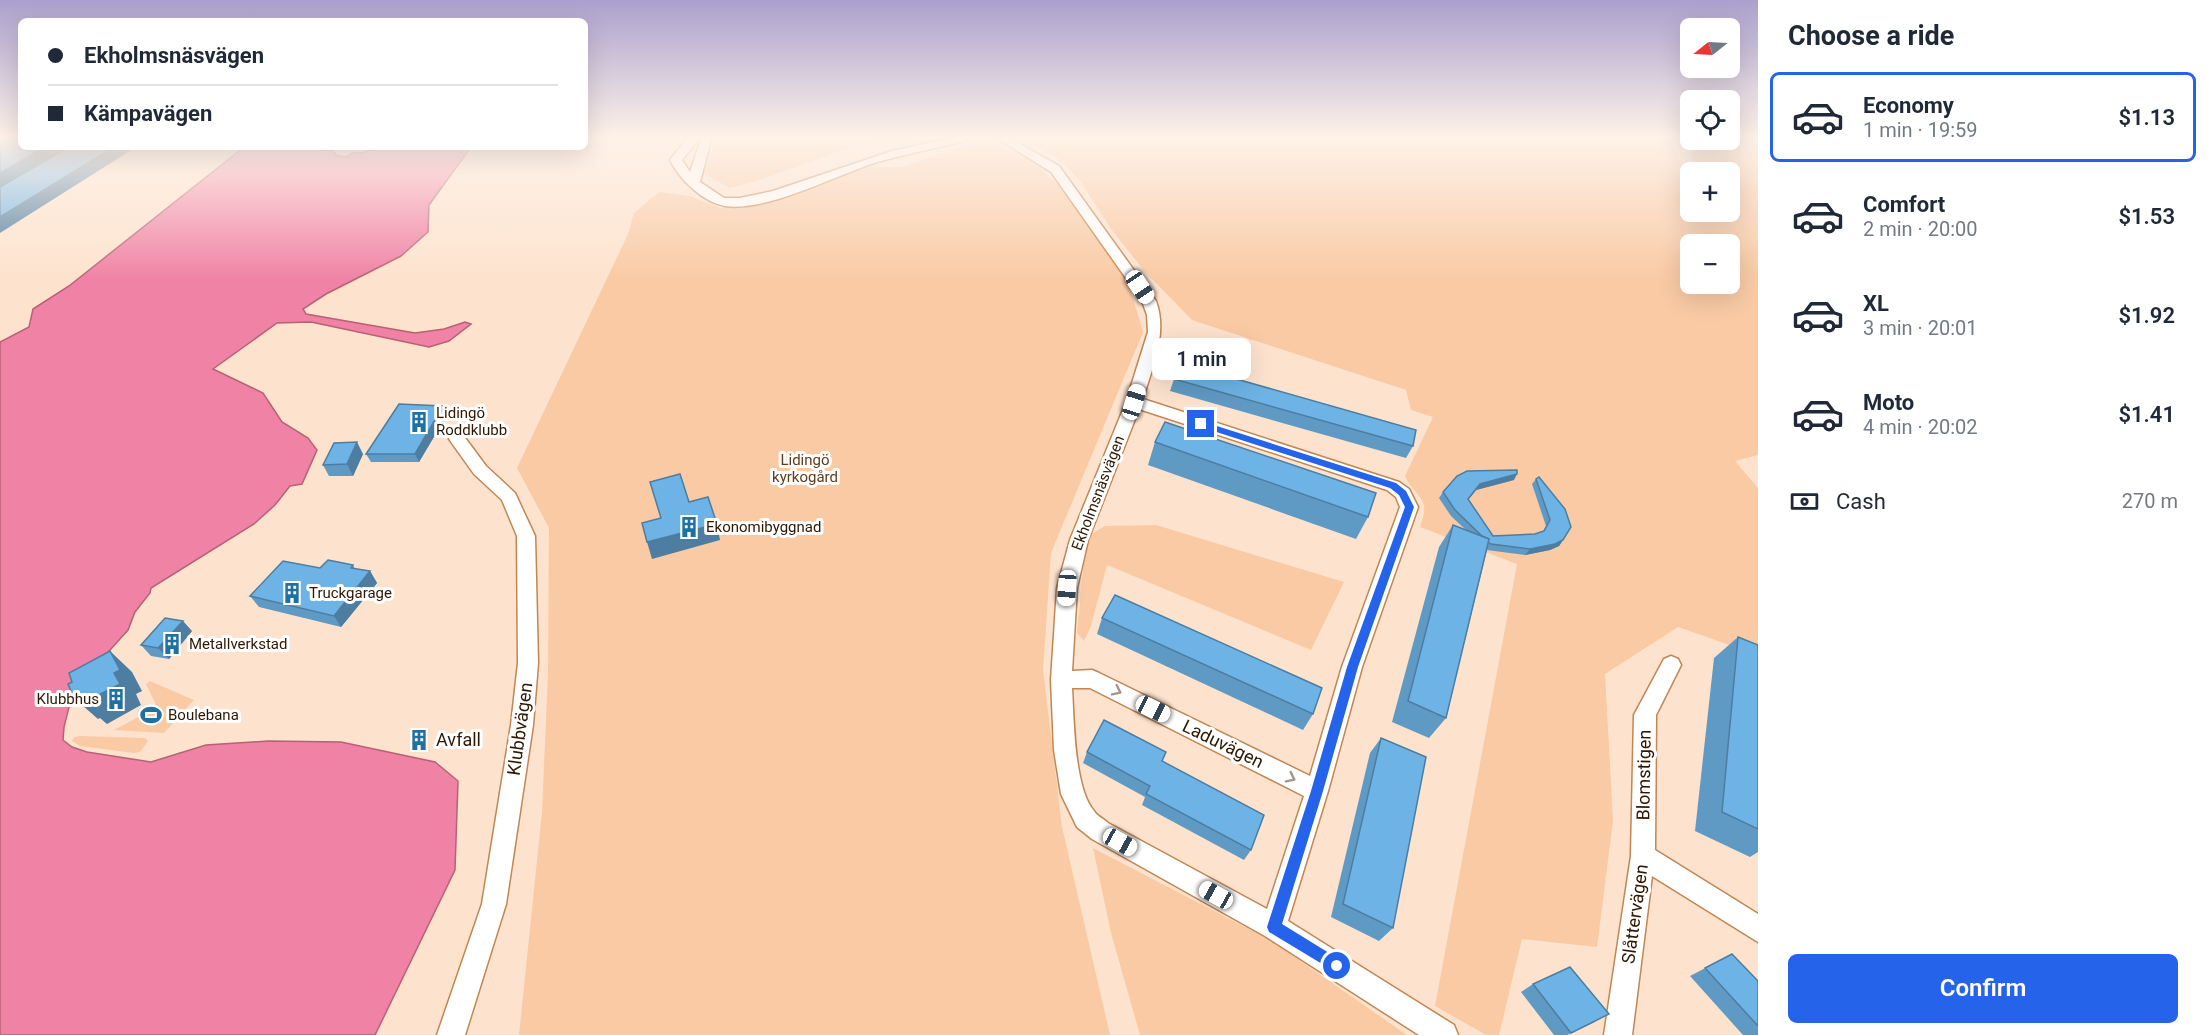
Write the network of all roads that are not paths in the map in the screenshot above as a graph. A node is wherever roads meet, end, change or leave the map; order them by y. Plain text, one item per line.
1 (699, 184) edge
2 (800, 184) edge
3 (1066, 184) edge
4 (1134, 402) junction
5 (457, 439) dead end
6 (1671, 665) dead end
7 (1061, 680) junction
8 (1317, 791) junction
9 (1643, 856) junction
10 (1274, 927) junction
11 (1758, 929) edge
12 (451, 1035) edge
13 (1444, 1035) edge
14 (1618, 1035) edge

1 - 2 street
3 - 4 street, Ekholmsnäsvägen
4 - 7 street, Ekholmsnäsvägen
4 - 8 street
5 - 12 street, Klubbvägen
6 - 9 street, Blomstigen
7 -> 8 street, Laduvägen
7 - 10 street, Ekholmsnäsvägen
8 - 10 street
9 - 11 street, Slåttervägen
9 - 14 street, Slåttervägen
10 - 13 street, Ekholmsnäsvägen

